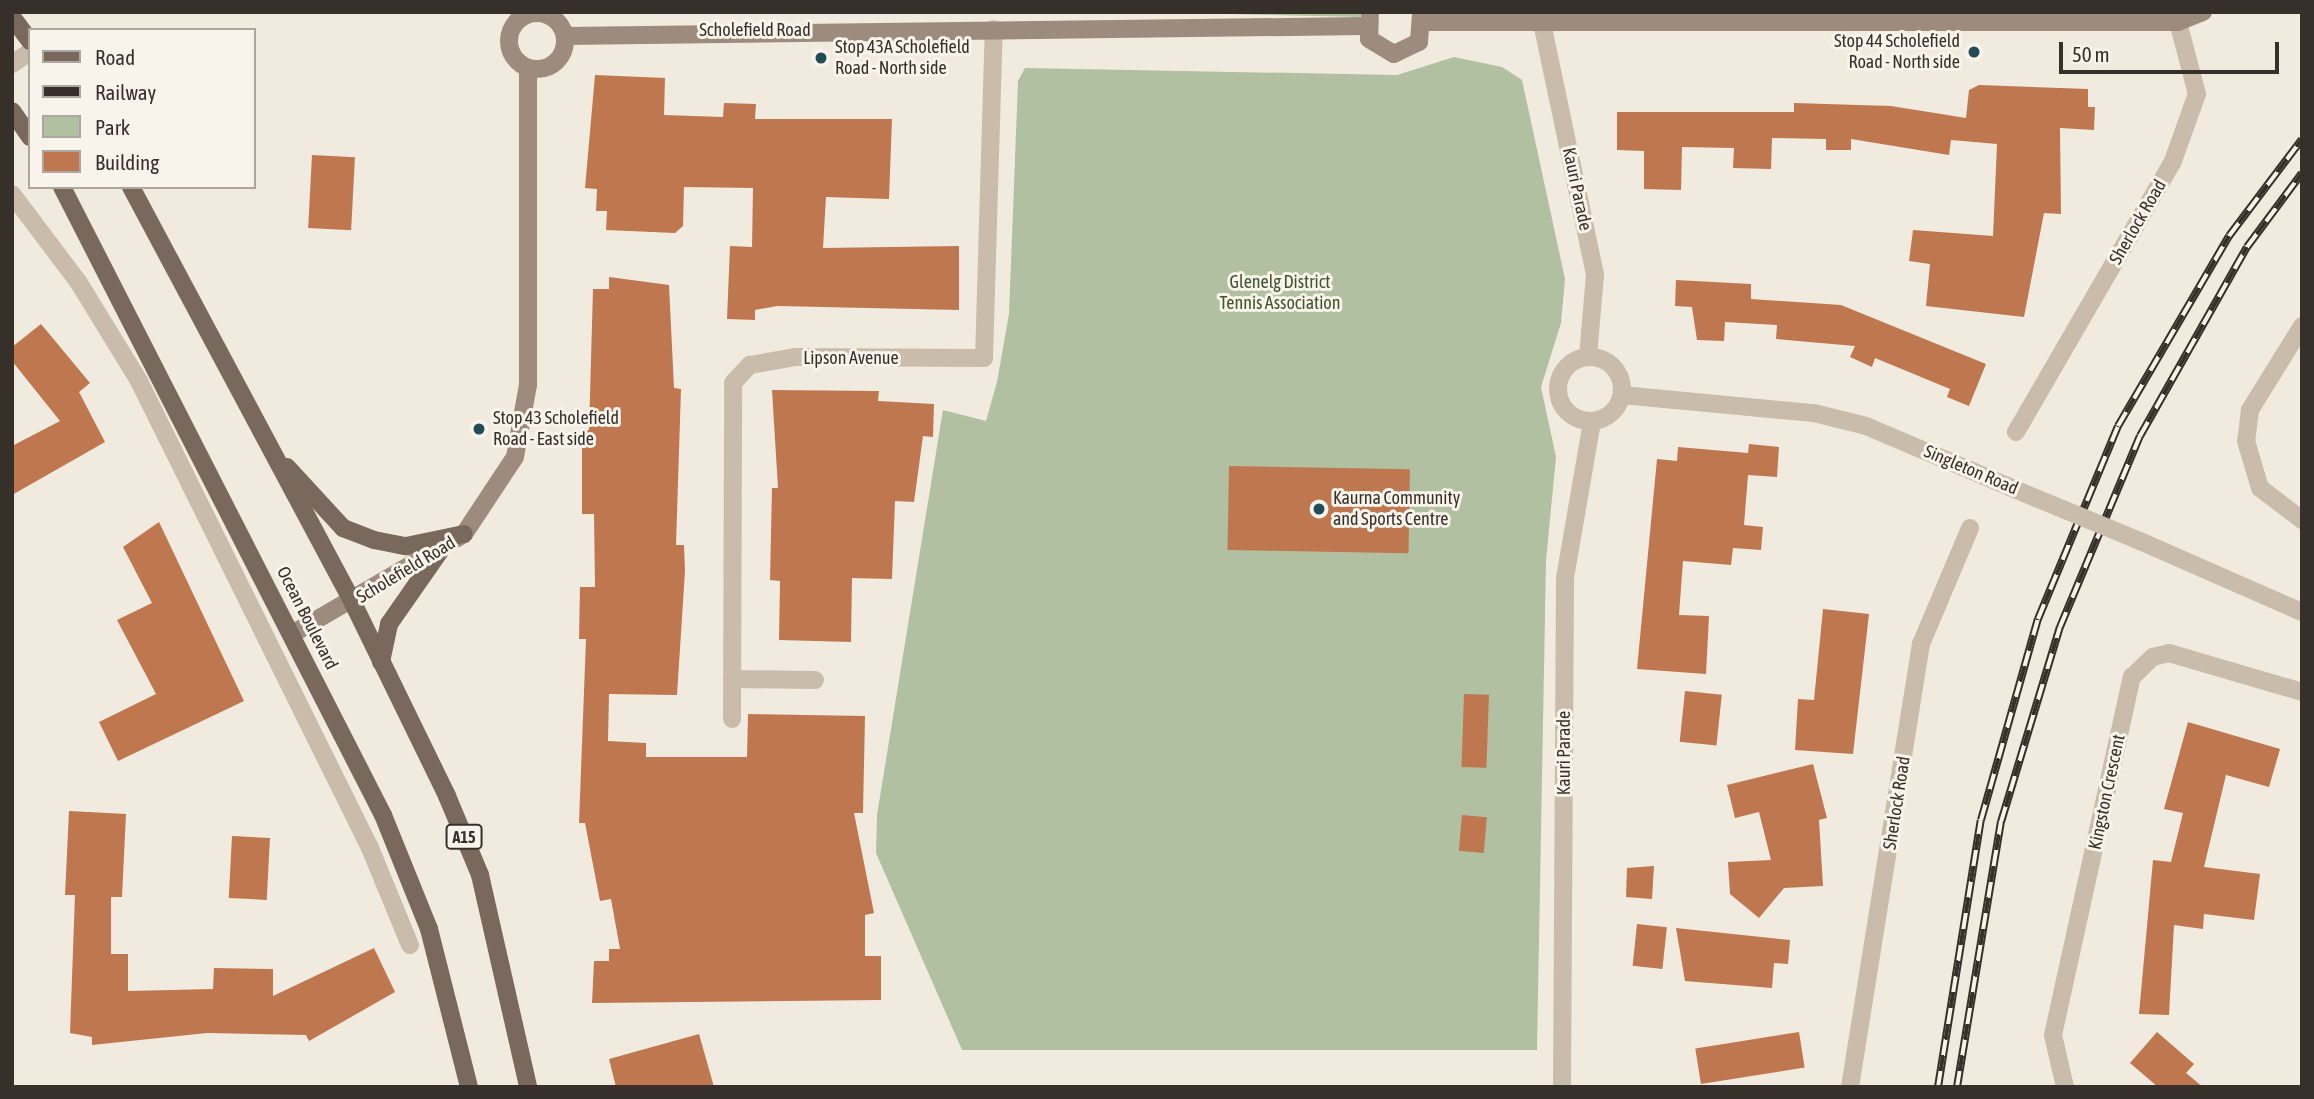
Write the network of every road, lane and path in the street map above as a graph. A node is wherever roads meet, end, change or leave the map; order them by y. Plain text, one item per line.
1 (2203, 12) edge
2 (520, 14) edge
3 (12, 17) edge
4 (1422, 17) edge
5 (1368, 19) edge
6 (2178, 22) junction
7 (1542, 23) junction
8 (994, 29) junction
9 (565, 36) junction
10 (28, 38) edge
11 (28, 53) edge
12 (12, 64) edge
13 (528, 69) junction
14 (12, 111) edge
15 (28, 134) edge
16 (63, 189) edge
17 (132, 189) edge
18 (12, 194) edge
19 (2302, 326) edge
20 (1588, 356) junction
21 (1622, 395) junction
22 (1591, 421) junction
23 (2016, 432) dead end
24 (271, 450) junction
25 (2302, 520) edge
26 (1970, 528) dead end
27 (464, 534) junction
28 (440, 551) junction
29 (353, 603) junction
30 (2302, 612) edge
31 (292, 634) junction
32 (382, 662) junction
33 (732, 679) junction
34 (815, 680) dead end
35 (2302, 692) edge
36 (732, 719) dead end
37 (410, 945) dead end
38 (469, 1087) edge
39 (528, 1087) edge
40 (1562, 1087) edge
41 (1850, 1087) edge
42 (2065, 1087) edge

1 - 6 street
2 - 9 street
2 - 13 street
3 - 10 main road
4 - 5 street
4 - 7 street
5 - 8 street, Scholefield Road
6 - 7 street
6 - 23 street, Sherlock Road
7 - 20 street, Kauri Parade
8 - 9 street, Scholefield Road
8 - 33 street, Lipson Avenue
9 - 13 street
11 - 12 street
13 - 27 street, Scholefield Road
14 - 15 main road
16 - 31 main road, Ocean Boulevard
17 - 24 main road, A15
18 - 37 street
19 - 25 street
20 - 21 street
20 - 22 street
21 - 22 street
21 - 30 street, Singleton Road, bridge
22 - 40 street, Kauri Parade
24 - 27 main road
24 - 29 main road, A15
26 - 41 street, Sherlock Road
27 - 28 street, Scholefield Road
28 - 29 street, Scholefield Road
28 - 32 main road
29 - 31 street, Scholefield Road
29 - 32 main road, A15
31 - 38 main road, Ocean Boulevard
32 - 39 main road, A15
33 - 34 street
33 - 36 street, Lipson Avenue
35 - 42 street, Kingston Crescent

